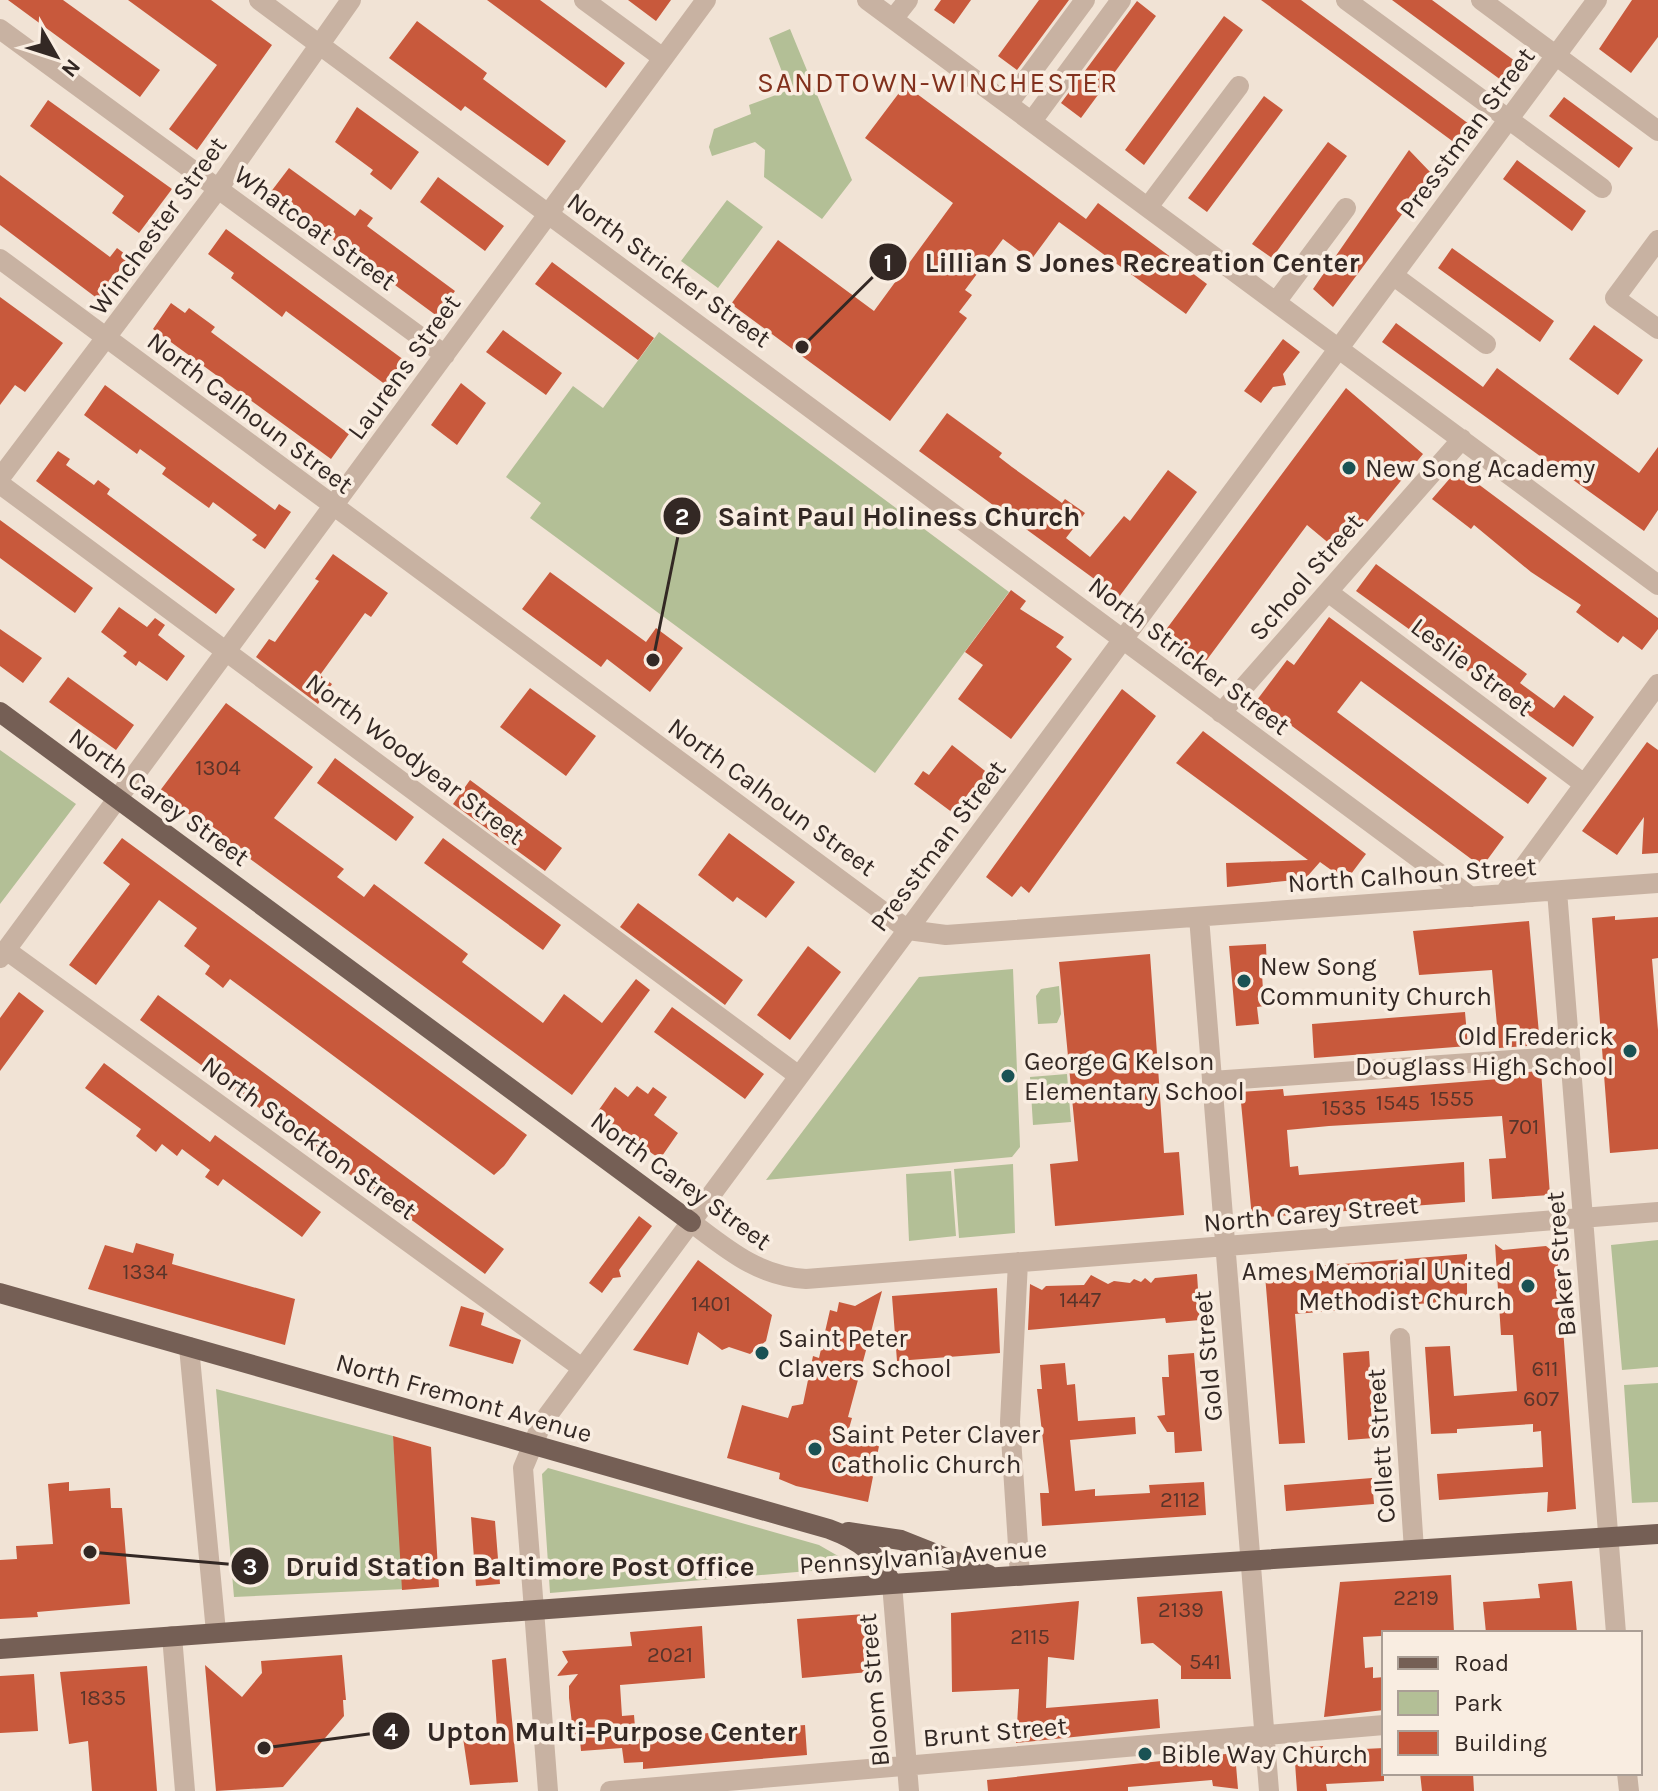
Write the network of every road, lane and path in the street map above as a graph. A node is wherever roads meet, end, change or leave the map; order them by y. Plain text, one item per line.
1 (259, 0) edge
2 (351, 0) edge
3 (584, 0) edge
4 (706, 0) edge
5 (867, 0) edge
6 (908, 0) edge
7 (1085, 0) edge
8 (1121, 0) edge
9 (1346, 0) edge
10 (1481, 0) edge
11 (1597, 0) edge
12 (893, 19) junction
13 (0, 29) edge
14 (320, 45) junction
15 (1556, 56) junction
16 (663, 58) junction
17 (1239, 86) dead end
18 (1008, 104) junction
19 (1509, 119) junction
20 (1032, 121) junction
21 (1658, 131) edge
22 (1602, 188) dead end
23 (218, 189) junction
24 (1148, 207) junction
25 (1346, 208) dead end
26 (549, 214) junction
27 (1658, 240) edge
28 (0, 259) edge
29 (1394, 276) junction
30 (1276, 302) junction
31 (1658, 329) edge
32 (107, 339) junction
33 (1486, 344) dead end
34 (1339, 349) junction
35 (445, 355) junction
36 (1462, 439) junction
37 (0, 478) edge
38 (0, 484) edge
39 (333, 506) junction
40 (1658, 585) edge
41 (1328, 592) junction
42 (1124, 639) junction
43 (227, 652) junction
44 (1658, 684) edge
45 (0, 712) edge
46 (1221, 713) junction
47 (1584, 784) junction
48 (118, 798) junction
49 (1658, 883) edge
50 (1557, 891) junction
51 (1504, 894) junction
52 (1471, 897) junction
53 (1199, 917) junction
54 (908, 930) junction
55 (3, 954) edge
56 (1570, 1056) junction
57 (799, 1076) junction
58 (1212, 1081) junction
59 (1658, 1212) edge
60 (1583, 1218) junction
61 (691, 1222) junction
62 (1225, 1247) junction
63 (1018, 1262) junction
64 (0, 1293) edge
65 (1400, 1338) dead end
66 (189, 1347) junction
67 (582, 1368) junction
68 (531, 1444) junction
69 (829, 1529) junction
70 (1658, 1534) edge
71 (1609, 1538) junction
72 (1414, 1550) junction
73 (1250, 1561) junction
74 (1020, 1576) junction
75 (997, 1578) junction
76 (892, 1584) junction
77 (533, 1611) junction
78 (1616, 1631) edge
79 (216, 1632) junction
80 (172, 1636) junction
81 (0, 1649) edge
82 (1382, 1725) edge
83 (1265, 1736) junction
84 (907, 1766) junction
85 (185, 1791) edge
86 (548, 1791) edge
87 (610, 1791) edge
88 (909, 1791) edge
89 (1269, 1791) edge

1 - 14 street, North Stricker Street
2 - 14 street, Winchester Street
3 - 16 street
4 - 16 street, Laurens Street
5 - 12 street
6 - 12 street
7 - 18 street
8 - 20 street
9 - 19 street
10 - 15 street
11 - 15 street, Presstman Street
12 - 18 street
13 - 23 street, Whatcoat Street
14 - 23 street, Winchester Street
14 - 26 street, North Stricker Street
15 - 19 street, Presstman Street
15 - 21 street
16 - 26 street, Laurens Street
17 - 24 street
18 - 20 street
19 - 22 street
19 - 29 street, Presstman Street
20 - 24 street
23 - 32 street, Winchester Street
23 - 35 street, Whatcoat Street
24 - 30 street
25 - 30 street
26 - 35 street, Laurens Street
26 - 42 street, North Stricker Street
27 - 31 street
28 - 32 street, North Calhoun Street
29 - 33 street
29 - 34 street, Presstman Street
30 - 34 street
32 - 37 street, Winchester Street
32 - 39 street, North Calhoun Street
34 - 36 street
34 - 42 street, Presstman Street
35 - 39 street, Laurens Street
36 - 40 street
36 - 41 street, School Street
38 - 43 street, North Woodyear Street
39 - 43 street, Laurens Street
39 - 54 street, North Calhoun Street
41 - 46 street, School Street
41 - 47 street, Leslie Street
42 - 46 street, North Stricker Street
42 - 54 street, Presstman Street
43 - 48 street, Laurens Street
43 - 57 street, North Woodyear Street
44 - 47 street
45 - 48 main road, North Carey Street
46 - 52 street, North Stricker Street
47 - 51 street
48 - 55 street, Laurens Street
48 - 61 main road, North Carey Street
49 - 50 street, North Calhoun Street
50 - 51 street, North Calhoun Street
50 - 56 street, Baker Street
51 - 52 street, North Calhoun Street
52 - 53 street, North Calhoun Street
53 - 54 street, North Calhoun Street
53 - 58 street, Gold Street
54 - 57 street, Presstman Street
55 - 67 street, North Stockton Street
56 - 58 street
56 - 60 street, Baker Street
57 - 61 street, Presstman Street
58 - 62 street, Gold Street
59 - 60 street, North Carey Street
60 - 62 street, North Carey Street
60 - 71 street, Baker Street
61 - 63 street, North Carey Street
61 - 67 street, Presstman Street
62 - 63 street, North Carey Street
62 - 73 street, Gold Street
63 - 74 street
64 - 66 main road, North Fremont Avenue
65 - 72 street, Collett Street
66 - 68 main road, North Fremont Avenue
66 - 79 street
67 - 68 street, Presstman Street
68 - 69 main road, North Fremont Avenue
68 - 77 street, Presstman Street
69 - 75 main road
69 - 76 main road, North Fremont Avenue
70 - 71 main road, Pennsylvania Avenue
71 - 72 main road, Pennsylvania Avenue
71 - 78 street, Baker Street
72 - 73 main road, Pennsylvania Avenue
73 - 74 main road, Pennsylvania Avenue
73 - 83 street, Gold Street
74 - 75 main road, Pennsylvania Avenue
75 - 76 main road, Pennsylvania Avenue
76 - 77 main road, Pennsylvania Avenue
76 - 84 street, Bloom Street
77 - 79 main road, Pennsylvania Avenue
77 - 86 street, Presstman Street
79 - 80 main road, Pennsylvania Avenue
80 - 81 main road, Pennsylvania Avenue
80 - 85 street
82 - 83 street, Brunt Street
83 - 84 street, Brunt Street
83 - 89 street, Gold Street
84 - 87 street, Brunt Street
84 - 88 street, Bloom Street

